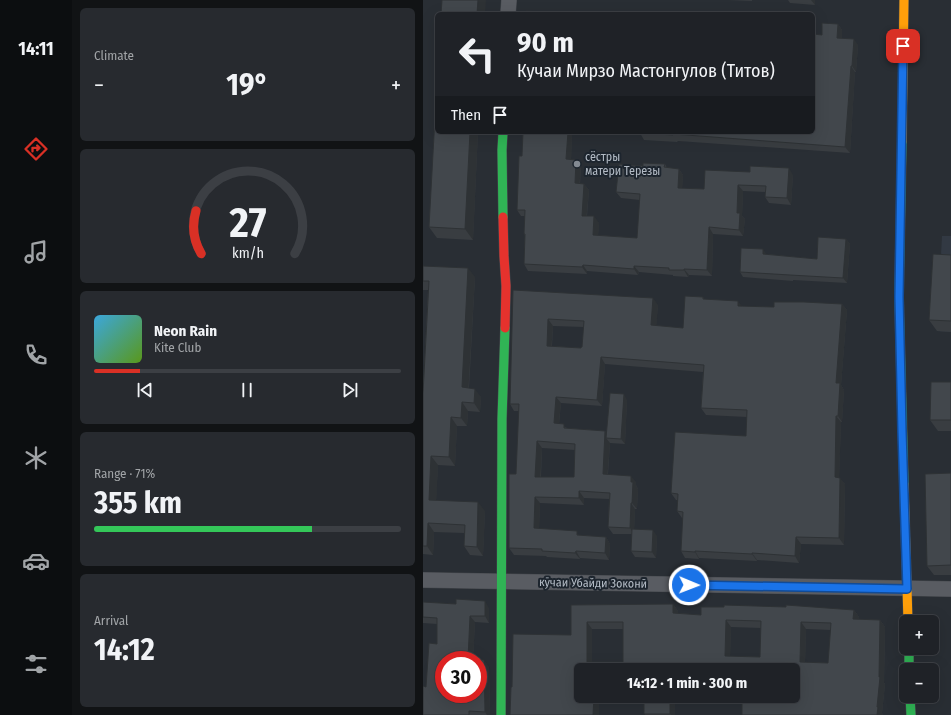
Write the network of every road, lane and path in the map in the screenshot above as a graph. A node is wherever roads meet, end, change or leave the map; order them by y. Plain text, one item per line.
1 (509, 0) edge
2 (905, 0) edge
3 (508, 12) edge
4 (503, 134) edge
5 (423, 580) edge
6 (502, 581) junction
7 (907, 589) junction
8 (951, 589) edge
9 (908, 615) edge
10 (910, 703) edge
11 (501, 715) edge
12 (911, 715) edge

1 - 3 street
2 - 7 street
4 - 6 street
5 - 6 street, кӯчаи Убайди Зоконӣ
6 - 7 street, кӯчаи Убайди Зоконӣ
6 - 11 street
7 - 8 street, кӯчаи Убайди Зоконӣ
7 - 9 street
10 - 12 street

